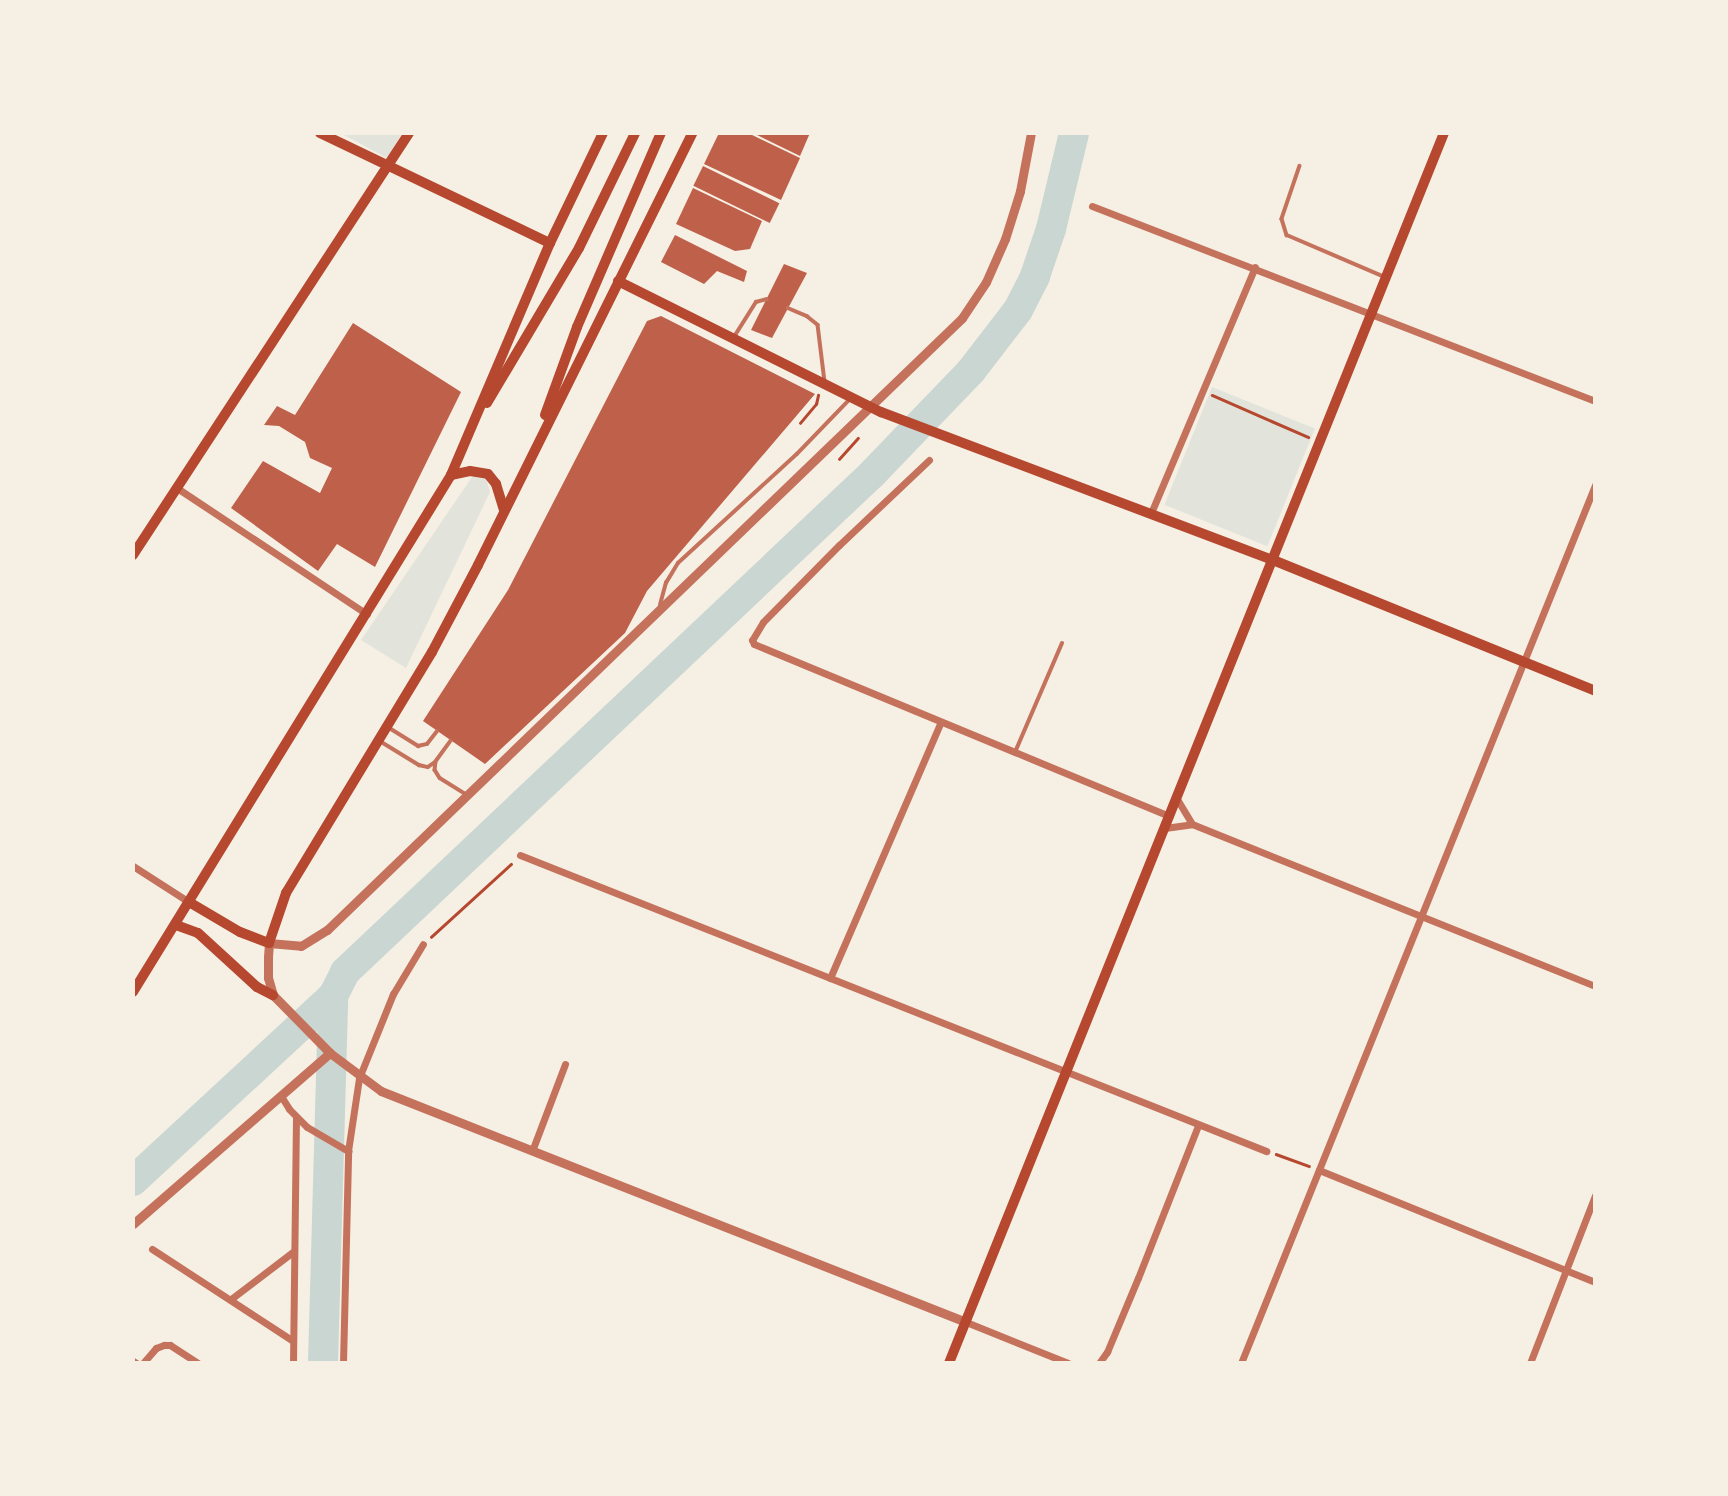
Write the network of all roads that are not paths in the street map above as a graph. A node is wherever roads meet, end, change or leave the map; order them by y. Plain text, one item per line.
1 (320, 133) edge
2 (409, 133) edge
3 (603, 133) edge
4 (635, 133) edge
5 (661, 133) edge
6 (692, 133) edge
7 (1031, 133) edge
8 (1444, 133) edge
9 (386, 166) junction
10 (1300, 166) dead end
11 (1092, 206) dead end
12 (550, 243) junction
13 (1255, 267) junction
14 (1387, 278) junction
15 (618, 281) junction
16 (767, 299) dead end
17 (788, 308) dead end
18 (1373, 313) junction
19 (733, 338) junction
20 (825, 384) junction
21 (851, 398) junction
22 (1595, 401) edge
23 (869, 406) junction
24 (471, 429) junction
25 (533, 451) junction
26 (929, 460) dead end
27 (451, 475) junction
28 (1595, 485) edge
29 (177, 488) junction
30 (504, 510) junction
31 (1151, 513) junction
32 (133, 555) edge
33 (1273, 560) junction
34 (659, 610) junction
35 (367, 614) junction
36 (1062, 643) dead end
37 (1524, 662) junction
38 (1595, 691) edge
39 (941, 722) junction
40 (387, 727) junction
41 (437, 731) dead end
42 (378, 740) junction
43 (451, 741) dead end
44 (1016, 750) junction
45 (436, 762) junction
46 (468, 795) junction
47 (1177, 799) junction
48 (1170, 816) junction
49 (1192, 824) junction
50 (1165, 828) junction
51 (520, 855) road end
52 (133, 866) edge
53 (189, 902) junction
54 (1424, 915) junction
55 (176, 925) junction
56 (269, 943) junction
57 (423, 944) road end
58 (830, 978) junction
59 (1595, 986) edge
60 (133, 992) edge
61 (273, 995) junction
62 (330, 1053) junction
63 (565, 1064) dead end
64 (1066, 1074) junction
65 (359, 1078) junction
66 (281, 1096) junction
67 (296, 1117) junction
68 (1198, 1126) junction
69 (344, 1149) junction
70 (531, 1151) junction
71 (1266, 1151) road end
72 (1319, 1170) junction
73 (1595, 1195) edge
74 (133, 1224) edge
75 (152, 1249) dead end
76 (294, 1251) junction
77 (1565, 1271) junction
78 (1595, 1282) edge
79 (231, 1299) junction
80 (966, 1322) junction
81 (293, 1341) junction
82 (143, 1363) edge
83 (198, 1363) edge
84 (293, 1363) edge
85 (343, 1363) edge
86 (950, 1363) edge
87 (1068, 1363) edge
88 (1099, 1363) edge
89 (1241, 1363) edge
90 (1530, 1363) edge

1 - 9 main road
2 - 9 main road
3 - 12 main road
4 - 24 main road
5 - 25 main road
6 - 15 main road
7 - 23 street
8 - 14 main road
9 - 12 main road
9 - 29 main road
10 - 14 lane
11 - 13 street
12 - 24 main road
13 - 18 street
13 - 31 street
14 - 18 main road
15 - 19 main road
15 - 25 main road
16 - 19 lane
17 - 20 lane
18 - 22 street
18 - 33 main road
19 - 20 main road
20 - 21 main road
21 - 23 main road
21 - 34 lane
23 - 31 main road
23 - 34 street
24 - 27 main road
25 - 30 main road
26 - 39 street
27 - 30 main road
27 - 35 main road
28 - 37 street
29 - 32 main road
29 - 35 street
30 - 40 main road
31 - 33 main road
33 - 37 main road
33 - 47 main road
34 - 46 street
35 - 53 main road
36 - 44 lane
37 - 38 main road
37 - 54 street
39 - 44 street
39 - 58 street
40 - 41 lane
40 - 42 main road
42 - 45 lane
42 - 56 main road
43 - 45 lane
44 - 48 street
45 - 46 lane
46 - 56 street
47 - 48 main road
47 - 49 street
48 - 50 main road
49 - 50 street
49 - 54 street
50 - 64 main road
51 - 58 street
52 - 53 street
53 - 55 main road
53 - 56 main road
54 - 59 street
54 - 72 street
55 - 60 main road
55 - 61 main road
56 - 61 street
57 - 65 street
58 - 64 street
61 - 62 street
62 - 65 street
62 - 66 street
63 - 70 street
64 - 68 street
64 - 80 main road
65 - 69 street
65 - 70 street
66 - 67 street
66 - 74 street
67 - 69 street
67 - 76 street
68 - 71 street
68 - 88 street
69 - 85 street
70 - 80 street
72 - 77 street
72 - 89 street
73 - 77 street
75 - 79 street
76 - 79 street
76 - 81 street
77 - 78 street
77 - 90 street
79 - 81 street
80 - 86 main road
80 - 87 street
81 - 84 street
82 - 83 street

